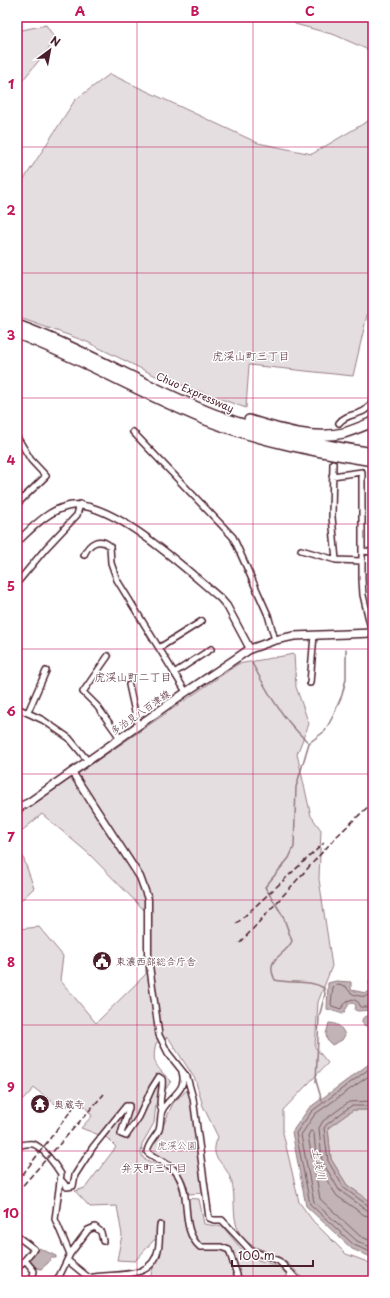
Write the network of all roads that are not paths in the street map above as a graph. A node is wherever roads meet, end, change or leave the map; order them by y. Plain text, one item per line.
1 (17, 325) edge
2 (17, 334) edge
3 (155, 387) junction
4 (373, 399) edge
5 (373, 422) edge
6 (339, 423) dead end
7 (133, 432) dead end
8 (17, 437) edge
9 (373, 453) edge
10 (373, 461) edge
11 (333, 463) dead end
12 (332, 476) junction
13 (17, 503) edge
14 (80, 504) junction
15 (17, 542) edge
16 (301, 550) dead end
17 (362, 551) junction
18 (373, 552) edge
19 (84, 555) dead end
20 (336, 560) junction
21 (362, 561) junction
22 (17, 583) edge
23 (202, 621) dead end
24 (373, 634) edge
25 (314, 635) junction
26 (275, 640) junction
27 (159, 648) junction
28 (212, 649) dead end
29 (250, 649) junction
30 (108, 656) dead end
31 (46, 671) dead end
32 (174, 673) junction
33 (310, 683) dead end
34 (129, 686) dead end
35 (186, 692) junction
36 (17, 708) edge
37 (28, 712) junction
38 (138, 726) junction
39 (120, 738) junction
40 (88, 761) junction
41 (72, 772) junction
42 (17, 808) edge
43 (148, 954) joint
44 (181, 1069) junction
45 (182, 1088) junction
46 (191, 1090) junction
47 (162, 1111) junction
48 (17, 1146) edge
49 (60, 1179) junction
50 (160, 1225) dead end
51 (17, 1236) edge
52 (103, 1241) dead end
53 (70, 1254) junction
54 (25, 1260) junction
55 (68, 1260) junction
56 (17, 1269) edge
57 (291, 1273) junction
58 (32, 1281) edge
59 (57, 1281) edge
60 (239, 1281) edge
61 (288, 1281) edge
62 (298, 1281) edge

1 - 3 highway, Chuo Expressway
2 - 10 highway, Chuo Expressway
3 - 5 highway
3 - 9 highway, Chuo Expressway
4 - 6 street
7 - 26 street
8 - 13 street
11 - 12 street
12 - 17 street
12 - 20 street
14 - 15 street
14 - 22 street
14 - 29 street
16 - 20 street
17 - 18 street
17 - 21 street
19 - 27 street
20 - 21 street
21 - 24 street
23 - 27 street
24 - 25 main road, 多治見八百津線
25 - 26 main road, 多治見八百津線
25 - 33 street
26 - 29 main road, 多治見八百津線
27 - 32 street
28 - 32 street
29 - 35 main road, 多治見八百津線
30 - 39 street
31 - 37 street
32 - 35 street
34 - 38 street
35 - 38 main road, 多治見八百津線
36 - 37 street
37 - 40 street
38 - 39 main road, 多治見八百津線
39 - 40 main road, 多治見八百津線
40 - 41 main road, 多治見八百津線
41 - 42 main road, 多治見八百津線
41 - 43 street
43 - 44 street
44 - 45 street
44 - 46 street
45 - 46 street
45 - 47 street
46 - 57 street
47 - 49 street
47 - 60 street
48 - 49 street
49 - 53 street
50 - 55 street
51 - 54 street
52 - 53 street
53 - 55 street
54 - 56 street
54 - 58 street
55 - 59 street
57 - 61 street
57 - 62 street

